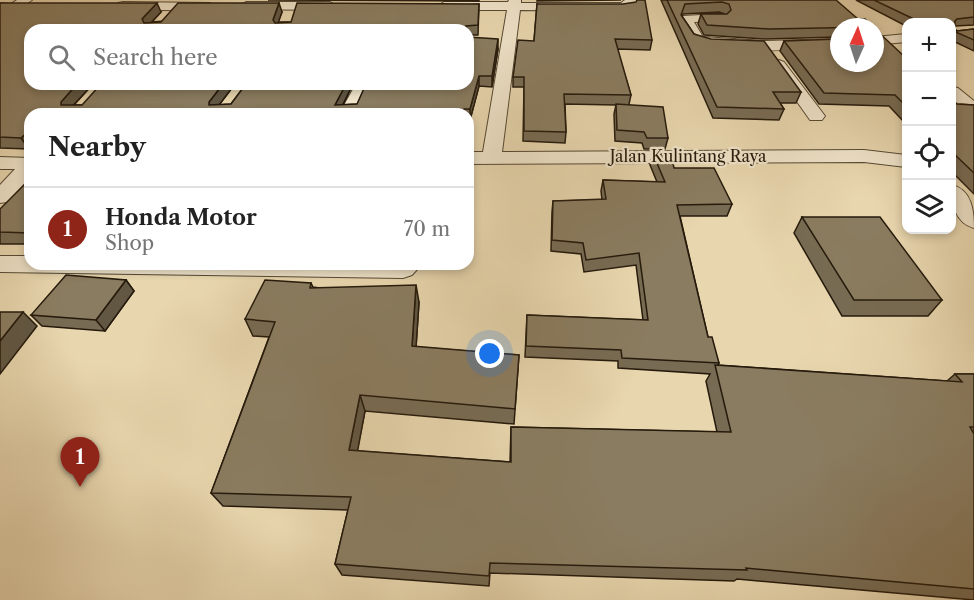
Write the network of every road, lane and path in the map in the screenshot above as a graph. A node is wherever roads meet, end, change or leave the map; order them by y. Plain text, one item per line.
1 (631, 0) edge
2 (708, 0) edge
3 (22, 3) edge
4 (180, 3) edge
5 (514, 3) edge
6 (284, 4) edge
7 (0, 6) edge
8 (40, 6) edge
9 (108, 6) edge
10 (338, 6) edge
11 (428, 6) edge
12 (0, 17) edge
13 (719, 18) junction
14 (162, 22) edge
15 (287, 24) edge
16 (902, 38) edge
17 (884, 40) edge
18 (830, 43) edge
19 (735, 44) junction
20 (884, 44) edge
21 (765, 45) junction
22 (898, 53) edge
23 (361, 90) edge
24 (956, 95) edge
25 (971, 105) edge
26 (351, 108) edge
27 (816, 116) dead end
28 (492, 157) junction
29 (474, 158) edge
30 (902, 161) edge
31 (0, 164) edge
32 (24, 165) edge
33 (24, 171) edge
34 (0, 197) edge
35 (956, 198) edge
36 (974, 221) edge
37 (0, 264) edge
38 (24, 264) edge

1 - 5 street
2 - 13 street
3 - 7 street
3 - 8 street
3 - 12 street
4 - 6 street
4 - 9 street
4 - 14 street
5 - 11 street
5 - 28 street
6 - 10 street
6 - 15 street
13 - 19 street
13 - 19 street
16 - 17 street
18 - 21 street
19 - 21 street
20 - 22 street
21 - 27 street
23 - 26 street
24 - 25 street
28 - 29 street, Jalan Kulintang Raya
28 - 30 street, Jalan Kulintang Raya
31 - 32 street
33 - 34 street
35 - 36 street
37 - 38 street

